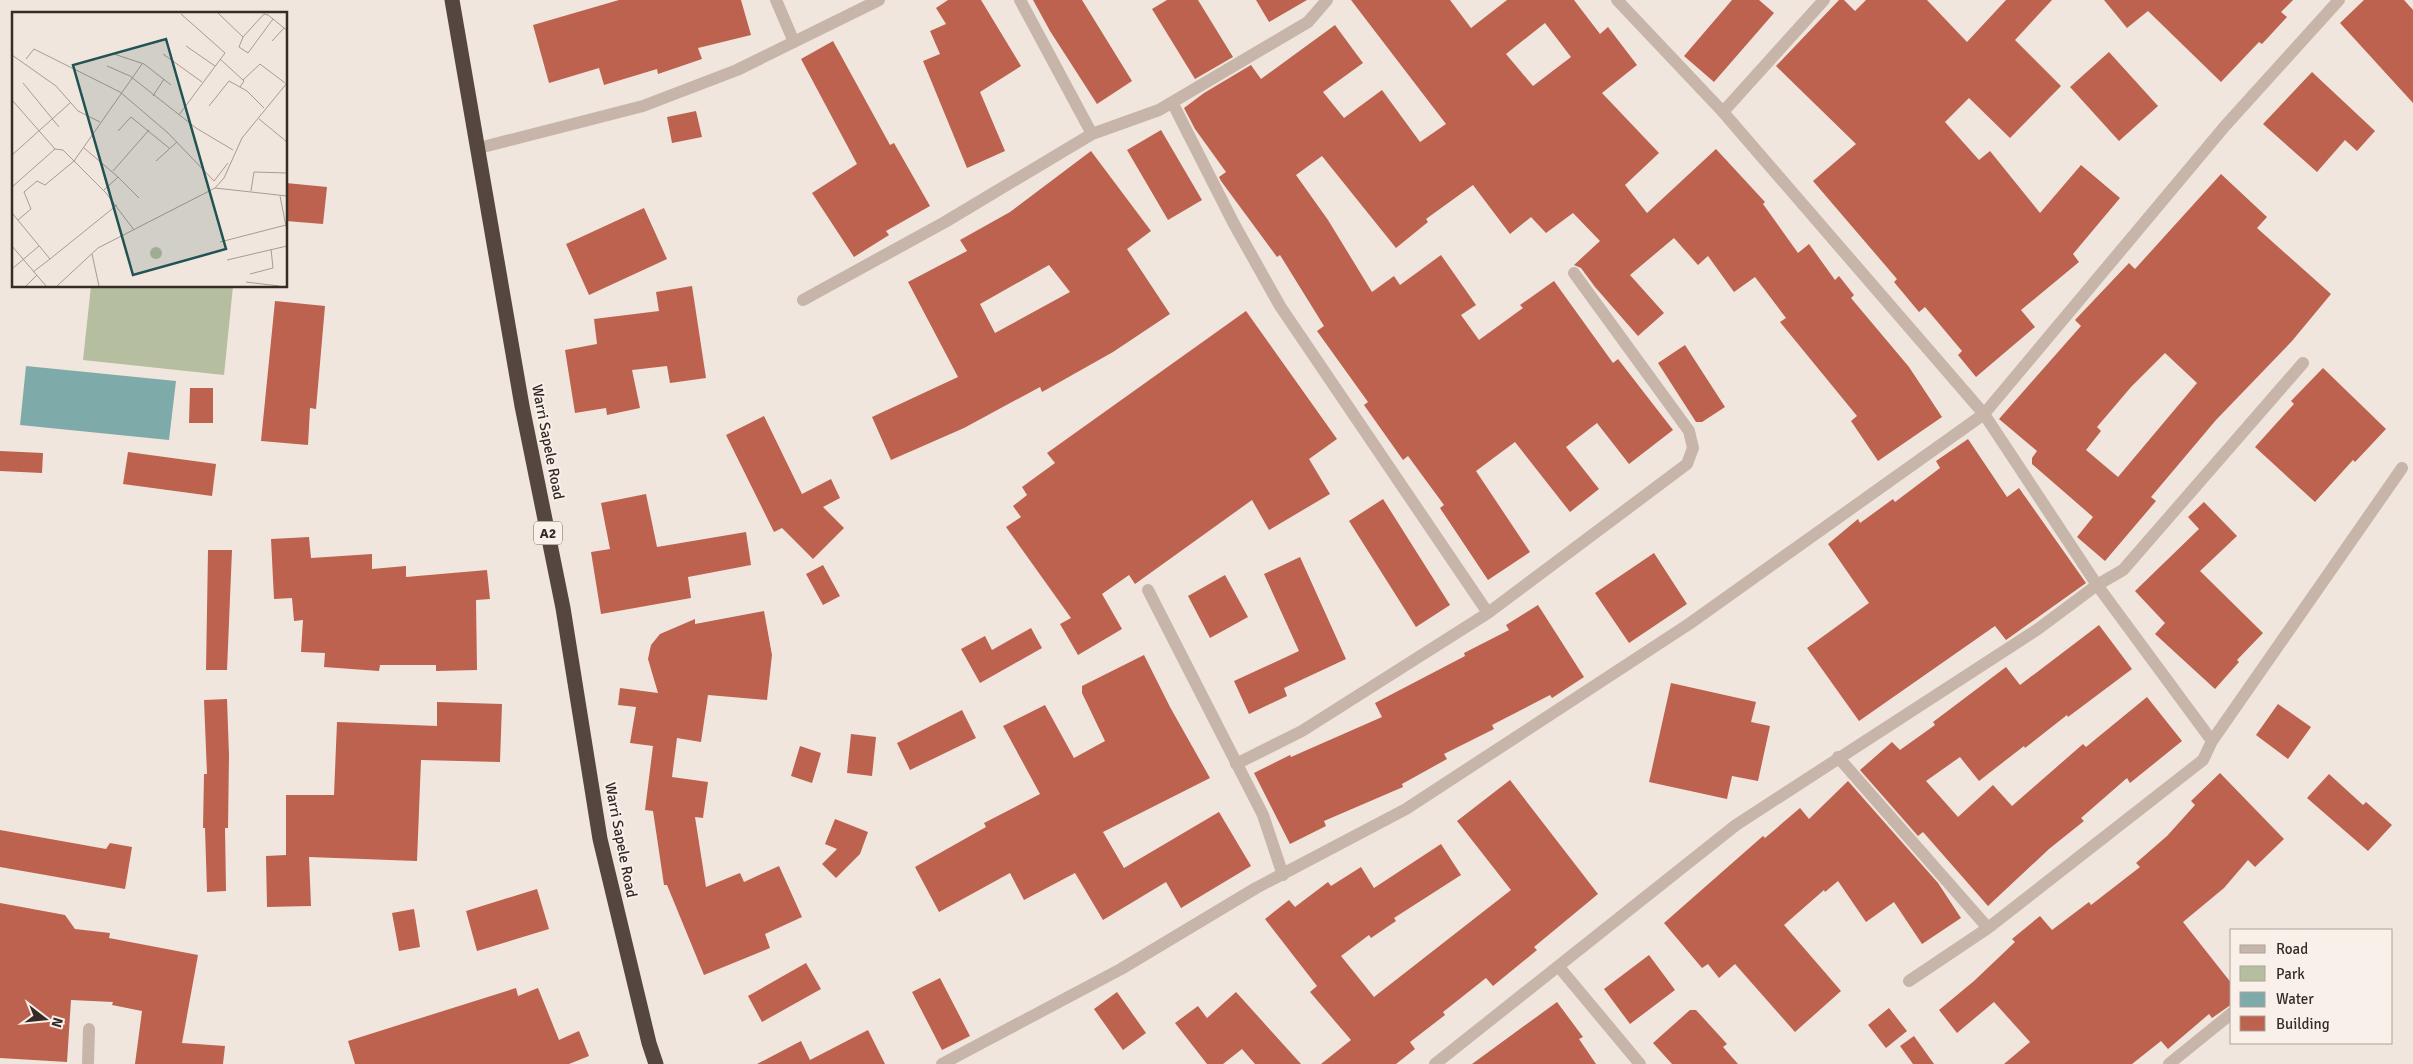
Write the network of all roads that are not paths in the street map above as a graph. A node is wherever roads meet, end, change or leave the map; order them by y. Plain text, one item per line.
1 (452, 0) edge
2 (776, 0) edge
3 (879, 0) edge
4 (1020, 0) edge
5 (1327, 0) edge
6 (1617, 0) edge
7 (1824, 0) edge
8 (2339, 0) edge
9 (794, 42) junction
10 (1172, 102) junction
11 (1723, 112) junction
12 (1092, 134) junction
13 (479, 148) junction
14 (1574, 273) dead end
15 (803, 300) dead end
16 (2303, 363) dead end
17 (1984, 414) junction
18 (2402, 468) dead end
19 (2097, 585) junction
20 (1148, 590) dead end
21 (1488, 613) junction
22 (2212, 741) junction
23 (1838, 757) junction
24 (1236, 764) junction
25 (1283, 875) junction
26 (1988, 928) junction
27 (1559, 967) junction
28 (1909, 981) dead end
29 (2230, 1015) edge
30 (89, 1029) dead end
31 (88, 1064) edge
32 (656, 1064) edge
33 (942, 1064) edge
34 (1435, 1064) edge
35 (1640, 1064) edge
36 (2169, 1064) edge

1 - 13 highway, Warri Sapele Road / A2
2 - 9 street
3 - 9 street
4 - 12 street
5 - 10 street
6 - 11 street
7 - 11 street
8 - 17 street
9 - 13 street
10 - 12 street
10 - 21 street
11 - 17 street
12 - 15 street
13 - 32 highway, Warri Sapele Road / A2
14 - 21 street
16 - 19 street
17 - 19 street
17 - 25 street
18 - 22 street
19 - 22 street
19 - 23 street
20 - 24 street
21 - 24 street
22 - 26 street
23 - 26 street
23 - 27 street
24 - 25 street
25 - 33 street
26 - 28 street
27 - 34 street
27 - 35 street
29 - 36 street
30 - 31 street

